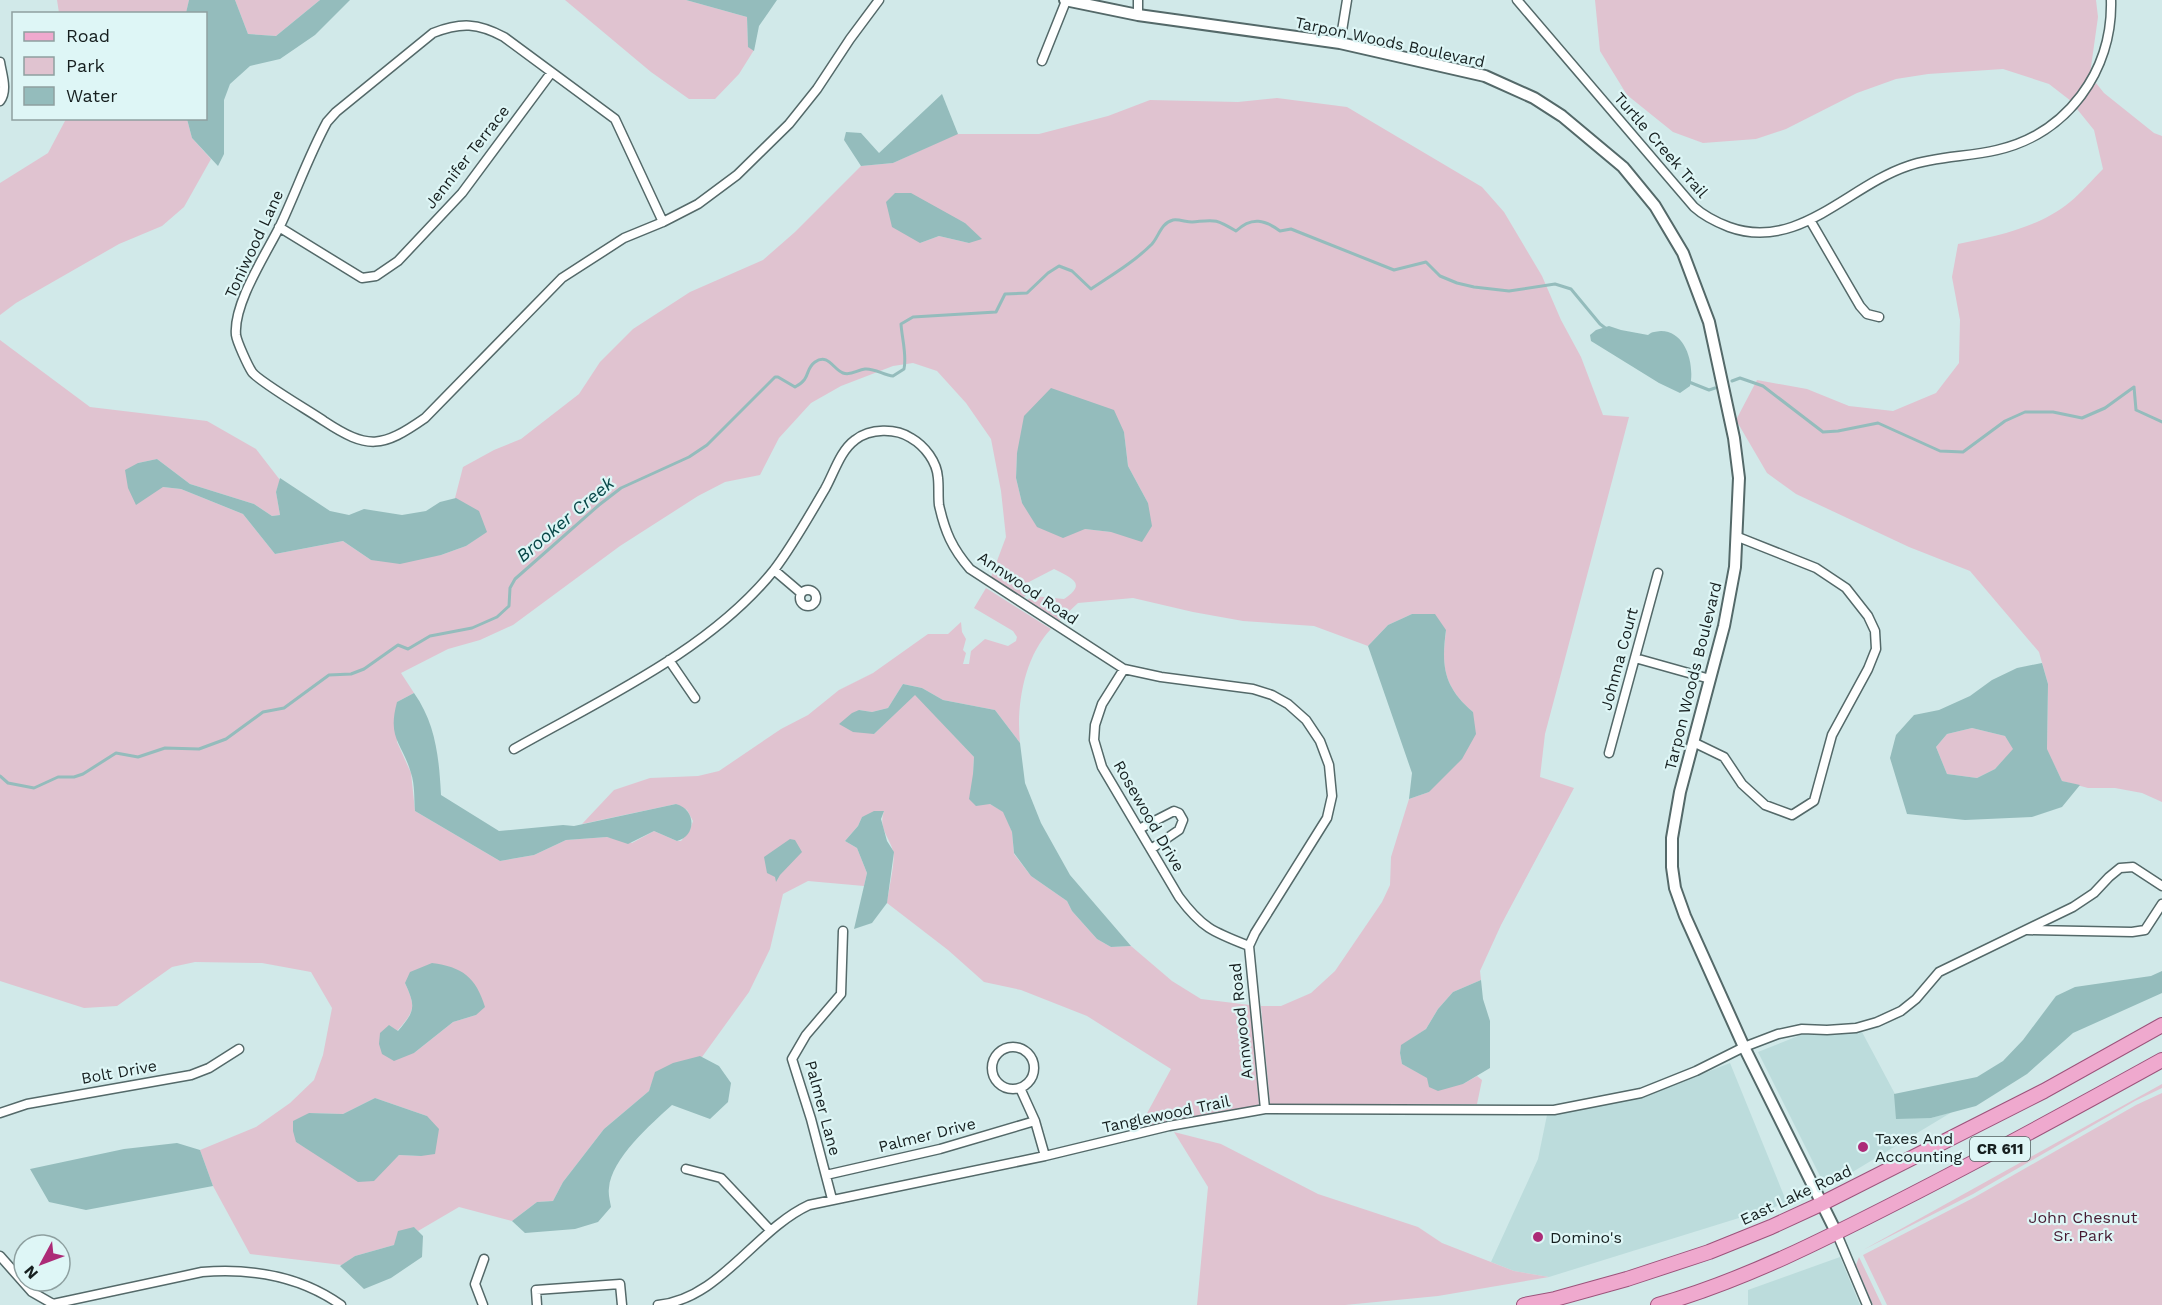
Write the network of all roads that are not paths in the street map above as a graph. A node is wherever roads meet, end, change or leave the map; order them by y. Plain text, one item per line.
1 (879, 0) edge
2 (1138, 0) edge
3 (1347, 0) edge
4 (1517, 0) edge
5 (2111, 0) edge
6 (1065, 1) edge
7 (1138, 15) junction
8 (1340, 43) junction
9 (1042, 61) dead end
10 (0, 62) edge
11 (551, 73) junction
12 (0, 101) edge
13 (1810, 220) junction
14 (663, 222) junction
15 (279, 227) junction
16 (1879, 317) dead end
17 (1738, 537) junction
18 (774, 570) junction
19 (1658, 573) dead end
20 (801, 593) dead end
21 (1635, 658) junction
22 (669, 660) junction
23 (1124, 669) junction
24 (1710, 679) junction
25 (695, 698) dead end
26 (1693, 742) junction
27 (514, 749) dead end
28 (1609, 753) dead end
29 (1139, 829) junction
30 (1151, 849) junction
31 (2162, 886) edge
32 (2162, 904) edge
33 (2025, 930) junction
34 (843, 931) dead end
35 (1249, 946) junction
36 (2162, 1025) edge
37 (1744, 1047) junction
38 (239, 1049) dead end
39 (2162, 1060) edge
40 (1020, 1088) junction
41 (1265, 1109) junction
42 (0, 1113) edge
43 (1035, 1121) junction
44 (1045, 1156) junction
45 (686, 1169) dead end
46 (826, 1175) junction
47 (832, 1199) junction
48 (1821, 1204) junction
49 (770, 1230) junction
50 (1837, 1234) junction
51 (0, 1256) edge
52 (484, 1259) dead end
53 (341, 1305) edge
54 (483, 1305) edge
55 (537, 1305) edge
56 (621, 1305) edge
57 (658, 1305) edge
58 (1524, 1305) edge
59 (1658, 1305) edge
60 (1867, 1305) edge

1 - 14 street, Toniwood Lane
2 - 7 street
3 - 8 street
4 - 13 street, Turtle Creek Trail
5 - 13 street, Turtle Creek Trail
6 - 7 street, Tarpon Woods Boulevard
6 - 9 street
7 - 8 street, Tarpon Woods Boulevard
8 - 17 street, Tarpon Woods Boulevard
10 - 12 street
11 - 14 street, Toniwood Lane
11 - 15 street, Jennifer Terrace
11 - 15 street, Toniwood Lane
13 - 16 street
14 - 15 street, Toniwood Lane
17 - 24 street, Tarpon Woods Boulevard
17 - 26 street
18 - 20 street
18 - 22 street, Annwood Road
18 - 23 street, Annwood Road
19 - 21 street, Johnna Court
21 - 24 street
21 - 28 street, Johnna Court
22 - 25 street
22 - 27 street, Annwood Road
23 - 29 street, Rosewood Drive
23 - 35 street, Annwood Road
24 - 26 street, Tarpon Woods Boulevard
26 - 37 street, Tarpon Woods Boulevard
29 - 30 street, Rosewood Drive
29 - 30 street
30 - 35 street, Rosewood Drive
31 - 33 street, Tanglewood Trail
32 - 33 street
33 - 37 street, Tanglewood Trail
34 - 46 street, Palmer Lane
35 - 41 street, Annwood Road
36 - 48 main road, East Lake Road / CR 611
37 - 41 street, Tanglewood Trail
37 - 48 street, Tarpon Woods Boulevard
38 - 42 street, Bolt Drive
39 - 50 main road, CR 611
40 - 40 street
40 - 43 street
41 - 44 street, Tanglewood Trail
43 - 44 street
43 - 46 street, Palmer Drive
44 - 47 street, Tanglewood Trail
45 - 49 street
46 - 47 street, Palmer Lane
47 - 49 street, Tanglewood Trail
48 - 50 street, Tarpon Woods Boulevard
48 - 58 main road, East Lake Road / CR 611
49 - 57 street, Tanglewood Trail
50 - 59 main road, CR 611
50 - 60 street
51 - 53 street
52 - 54 street
55 - 56 street

